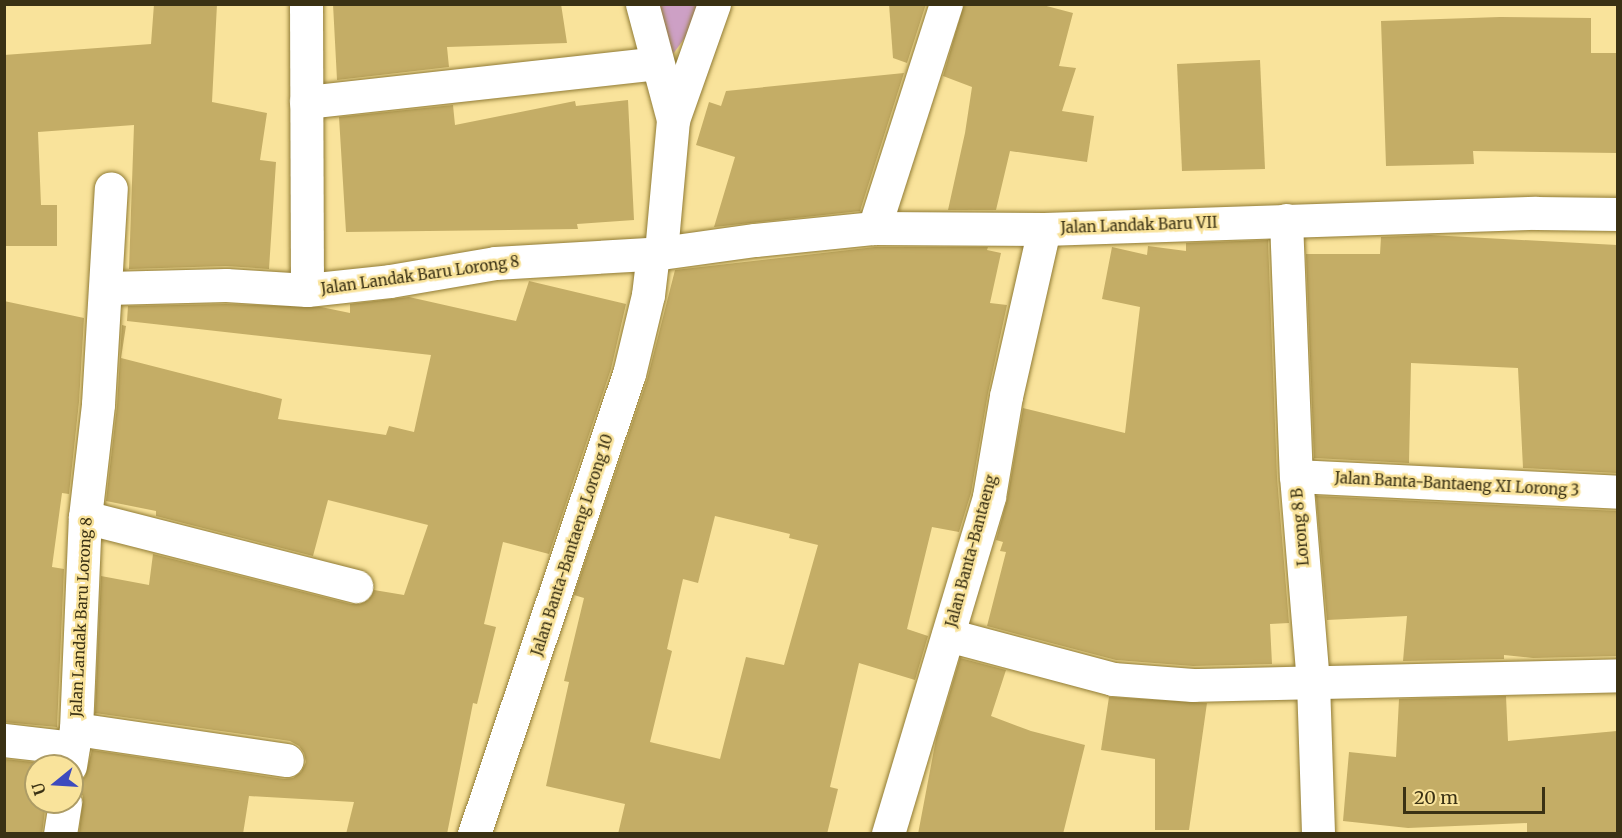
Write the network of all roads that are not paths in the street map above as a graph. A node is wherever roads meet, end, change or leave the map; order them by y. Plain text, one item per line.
1 (306, 4) edge
2 (642, 4) edge
3 (714, 4) edge
4 (945, 4) edge
5 (657, 63) junction
6 (306, 102) junction
7 (673, 120) junction
8 (111, 188) dead end
9 (1617, 214) edge
10 (1286, 220) junction
11 (874, 228) junction
12 (1044, 229) junction
13 (657, 253) junction
14 (107, 288) junction
15 (307, 290) junction
16 (1296, 476) junction
17 (1617, 492) edge
18 (85, 517) junction
19 (356, 586) dead end
20 (948, 635) junction
21 (1617, 675) edge
22 (1313, 682) junction
23 (4, 740) edge
24 (73, 748) edge
25 (286, 760) dead end
26 (63, 814) edge
27 (60, 834) edge
28 (474, 834) edge
29 (888, 834) edge
30 (1318, 834) edge

1 - 6 street
2 - 5 street
3 - 7 street
4 - 11 street
5 - 6 street
5 - 7 street
6 - 15 street
7 - 13 street, Jalan Banta-Bantaeng Lorong 10
8 - 14 street, Jalan Landak Baru Lorong 8
9 - 10 street, Jalan Landak Baru VII
10 - 12 street, Jalan Landak Baru VII
10 - 16 street, Lorong 8 B
11 - 12 street, Jalan Landak Baru VII
11 - 13 street, Jalan Landak Baru VII
12 - 20 street, Jalan Banta-Bantaeng
13 - 15 street, Jalan Landak Baru Lorong 8
13 - 28 street, Jalan Banta-Bantaeng Lorong 10
14 - 15 street, Jalan Landak Baru Lorong 8
14 - 18 street, Jalan Landak Baru Lorong 8
16 - 17 street, Jalan Banta-Bantaeng XI Lorong 3
16 - 22 street, Lorong 8 B
18 - 19 street
18 - 24 street, Jalan Landak Baru Lorong 8
20 - 22 street
20 - 29 street, Jalan Banta-Bantaeng
21 - 22 street
22 - 30 street, Lorong 8 B
23 - 24 street
24 - 25 street
26 - 27 street

